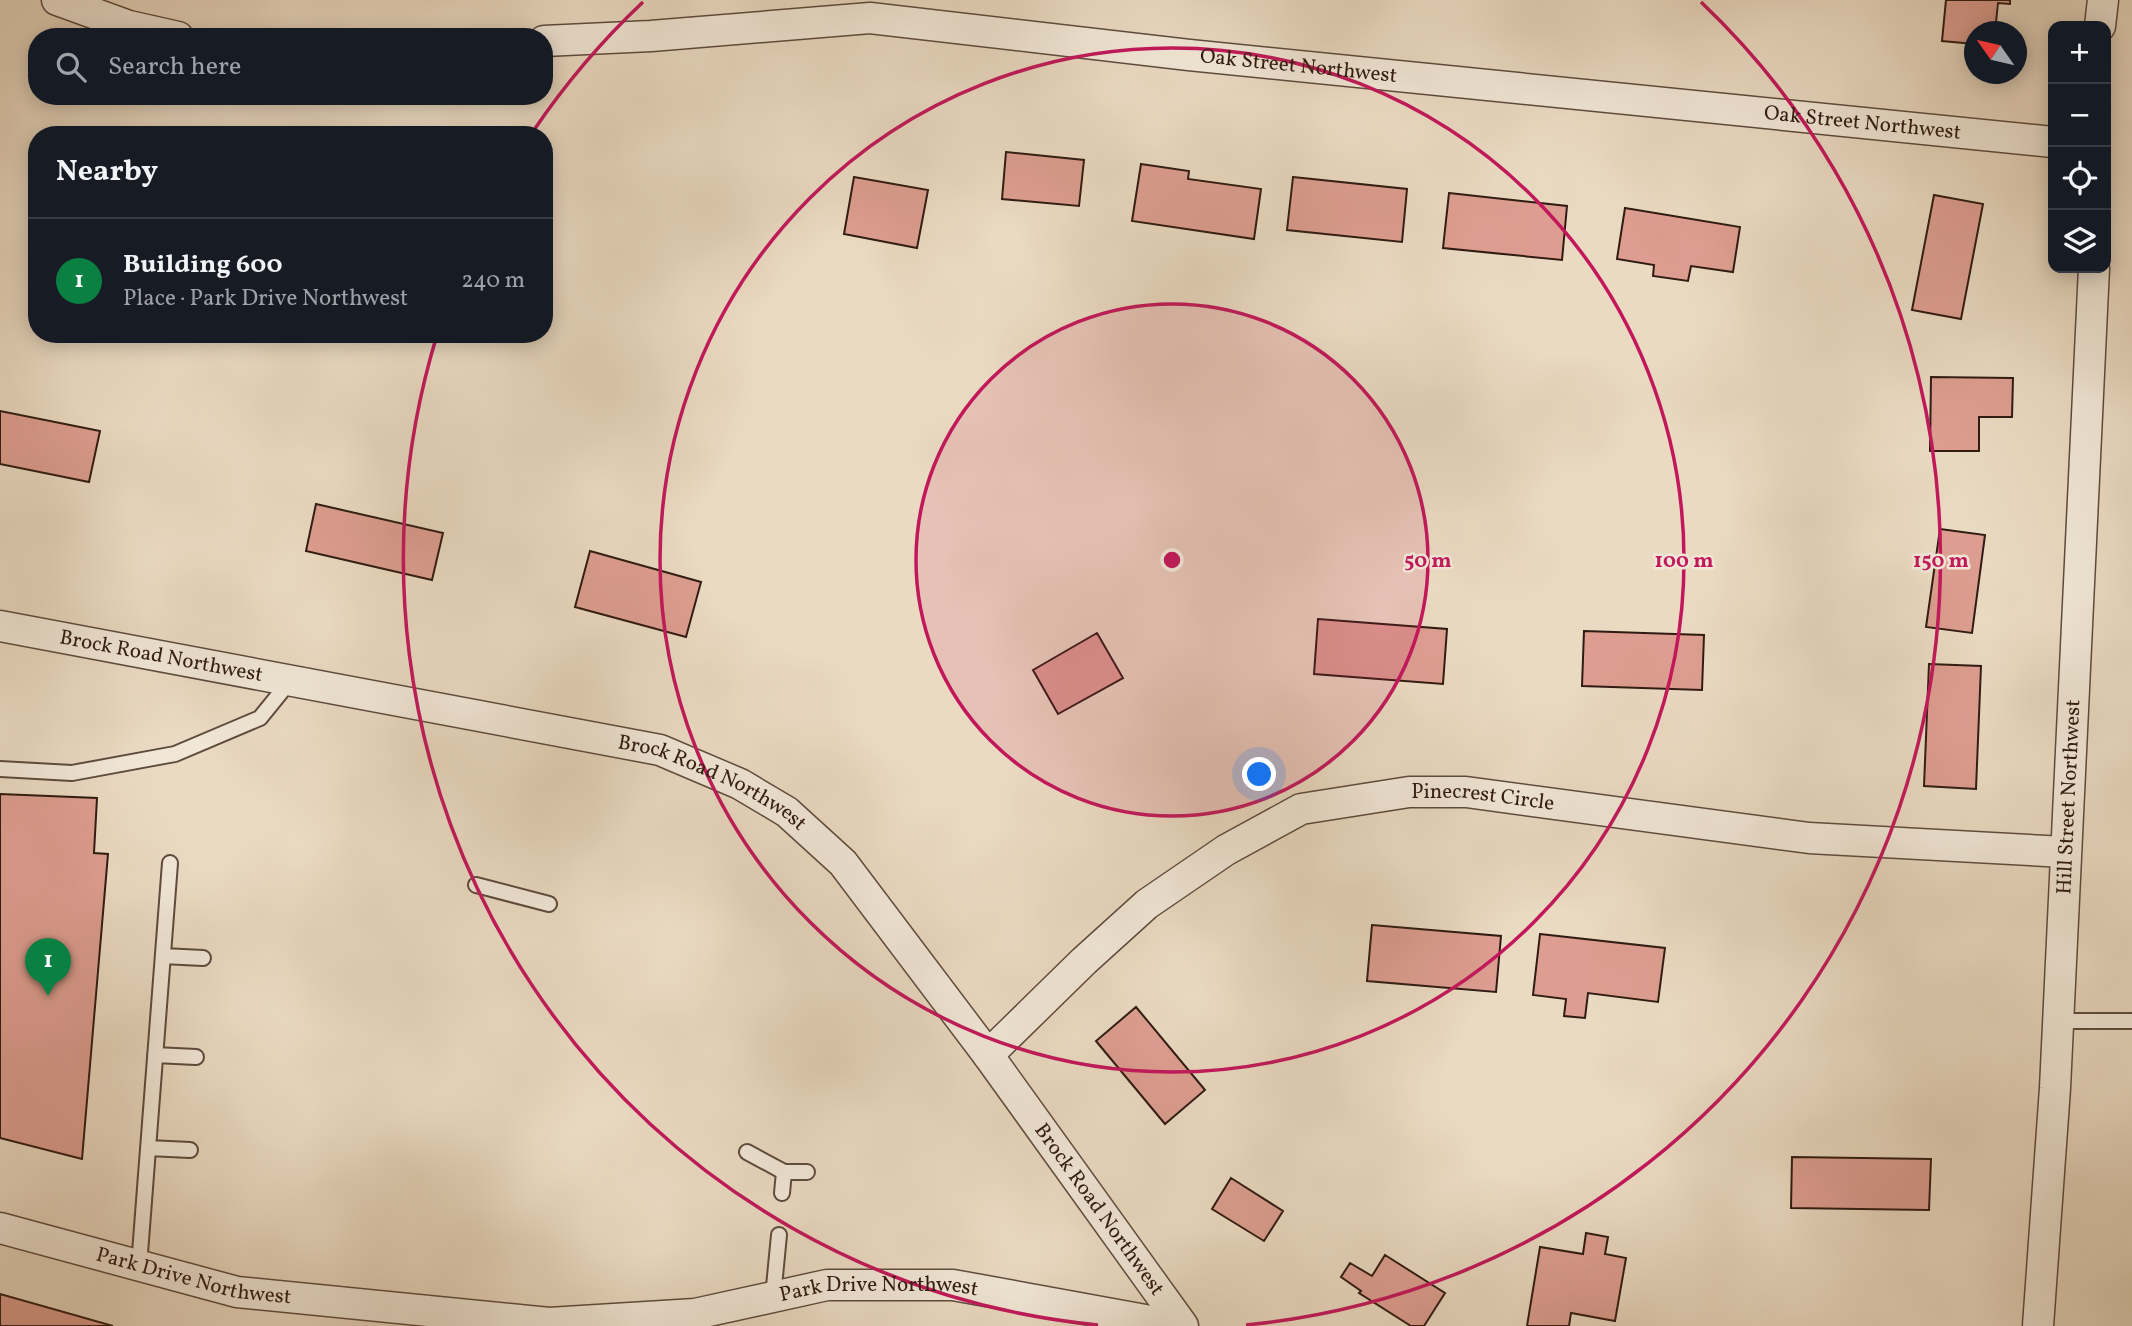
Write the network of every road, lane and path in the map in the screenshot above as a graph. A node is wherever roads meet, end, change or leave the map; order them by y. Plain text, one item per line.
1 (57, 0) edge
2 (2103, 0) edge
3 (2101, 21) edge
4 (138, 28) edge
5 (553, 41) edge
6 (2048, 141) edge
7 (2094, 273) edge
8 (0, 626) edge
9 (291, 680) junction
10 (0, 769) edge
11 (2065, 852) junction
12 (170, 863) dead end
13 (476, 885) dead end
14 (549, 904) dead end
15 (163, 956) junction
16 (203, 958) dead end
17 (2057, 1021) junction
18 (2132, 1021) edge
19 (155, 1055) junction
20 (988, 1055) junction
21 (197, 1057) dead end
22 (148, 1148) junction
23 (190, 1150) dead end
24 (747, 1152) dead end
25 (785, 1172) junction
26 (807, 1172) dead end
27 (782, 1193) dead end
28 (0, 1228) edge
29 (779, 1234) dead end
30 (139, 1266) junction
31 (773, 1297) junction
32 (391, 1317) edge
33 (1181, 1326) edge
34 (2038, 1326) edge

1 - 4 street
2 - 3 street
5 - 6 street, Oak Street Northwest
7 - 11 street, Hill Street Northwest
8 - 9 street, Brock Road Northwest
9 - 10 lane
9 - 20 street, Brock Road Northwest
11 - 17 street, Hill Street Northwest
11 - 20 street, Pinecrest Circle
12 - 15 lane
13 - 14 lane
15 - 16 lane
15 - 19 lane
17 - 18 lane
17 - 34 street, Hill Street Northwest
19 - 21 lane
19 - 22 lane
20 - 33 street, Brock Road Northwest
22 - 23 lane
22 - 30 lane
24 - 25 lane
25 - 26 lane
25 - 27 lane
28 - 30 street, Park Drive Northwest
29 - 31 lane
30 - 32 street, Park Drive Northwest
31 - 32 street, Park Drive Northwest
31 - 33 street, Park Drive Northwest

